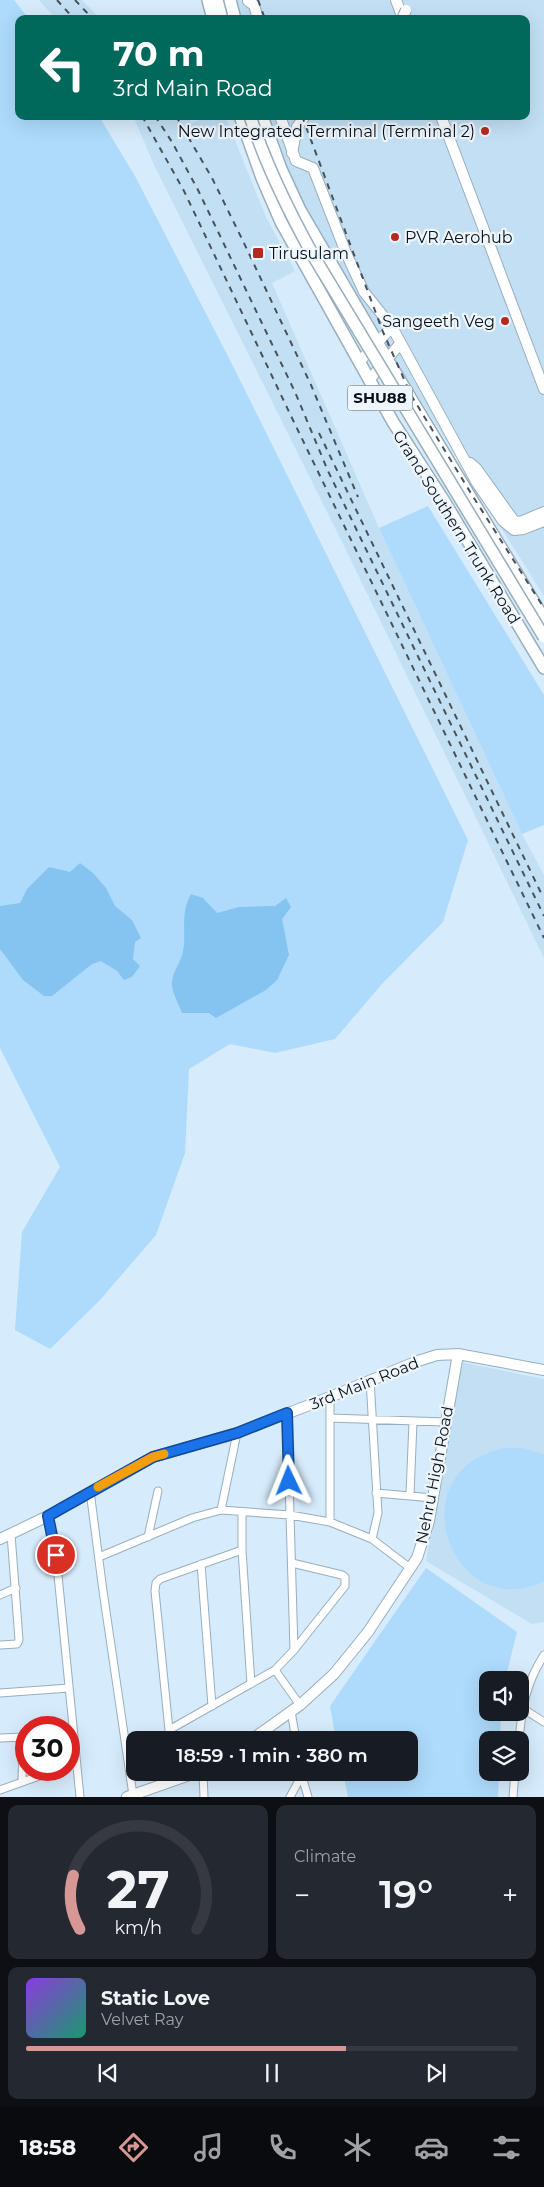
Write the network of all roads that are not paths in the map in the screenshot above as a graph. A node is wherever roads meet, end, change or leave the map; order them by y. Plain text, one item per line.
1 (208, 0) edge
2 (217, 0) edge
3 (230, 0) edge
4 (396, 0) edge
5 (248, 1) edge
6 (404, 13) edge
7 (212, 15) edge
8 (221, 15) edge
9 (234, 15) edge
10 (251, 15) edge
11 (257, 15) edge
12 (241, 120) edge
13 (251, 120) edge
14 (263, 120) edge
15 (281, 120) edge
16 (302, 120) edge
17 (443, 120) edge
18 (448, 120) edge
19 (292, 154) junction
20 (392, 327) junction
21 (377, 342) junction
22 (400, 344) junction
23 (387, 359) junction
24 (360, 361) junction
25 (544, 376) edge
26 (370, 379) junction
27 (544, 389) edge
28 (463, 457) junction
29 (544, 512) edge
30 (544, 521) edge
31 (544, 619) edge
32 (544, 637) edge
33 (544, 668) edge
34 (458, 1354) junction
35 (544, 1370) edge
36 (370, 1380) junction
37 (330, 1397) junction
38 (287, 1413) junction
39 (330, 1418) junction
40 (370, 1418) junction
41 (413, 1422) junction
42 (445, 1422) junction
43 (237, 1433) junction
44 (90, 1491) junction
45 (158, 1491) dead end
46 (376, 1493) junction
47 (410, 1494) junction
48 (433, 1498) junction
49 (221, 1510) junction
50 (242, 1513) junction
51 (48, 1516) junction
52 (290, 1516) junction
53 (330, 1522) junction
54 (11, 1534) junction
55 (148, 1537) junction
56 (372, 1539) junction
57 (0, 1540) edge
58 (242, 1550) junction
59 (99, 1556) junction
60 (292, 1562) junction
61 (200, 1564) junction
62 (410, 1568) junction
63 (16, 1588) junction
64 (0, 1595) edge
65 (0, 1645) edge
66 (294, 1650) junction
67 (544, 1655) edge
68 (275, 1670) junction
69 (251, 1684) junction
70 (529, 1685) edge
71 (69, 1688) junction
72 (0, 1693) edge
73 (212, 1706) junction
74 (296, 1708) junction
75 (529, 1712) edge
76 (70, 1716) edge
77 (544, 1722) edge
78 (169, 1730) joint
79 (264, 1731) edge
80 (296, 1731) edge
81 (15, 1737) edge
82 (0, 1738) edge
83 (25, 1781) edge
84 (76, 1781) edge
85 (169, 1781) edge
86 (203, 1781) edge
87 (298, 1781) edge
88 (303, 1781) edge
89 (514, 1781) edge
90 (22, 1782) joint
91 (0, 1790) edge
92 (145, 1794) edge
93 (130, 1796) edge
94 (80, 1797) edge
95 (204, 1797) edge
96 (290, 1797) edge
97 (308, 1797) edge
98 (513, 1797) edge

1 - 7 main road
2 - 8 main road
3 - 9 main road
4 - 6 street
5 - 10 street
5 - 11 street
12 - 24 main road, Grand Southern Trunk Road / SHU88
13 - 32 main road, SHU88, bridge
14 - 21 main road
15 - 19 street
16 - 19 street
17 - 27 street
18 - 25 street
19 - 20 street
20 - 21 street
20 - 22 street
21 - 23 main road
21 - 24 street
22 - 23 street
22 - 28 street
23 - 26 street
23 - 31 main road
24 - 26 main road, Grand Southern Trunk Road / SHU88
26 - 33 main road, Grand Southern Trunk Road / SHU88
28 - 29 street
28 - 30 street
34 - 35 street, 3rd Main Road
34 - 36 street, 3rd Main Road
34 - 42 street, Nehru High Road
36 - 37 street, 3rd Main Road
36 - 40 street
37 - 38 street, 3rd Main Road
37 - 39 street
38 - 43 street, 3rd Main Road
38 - 52 street
39 - 40 street
39 - 53 street
40 - 41 street
40 - 46 street
41 - 42 street
41 - 47 street
42 - 48 street, Nehru High Road
43 - 44 street, 3rd Main Road
43 - 49 street
44 - 51 street, 3rd Main Road
44 - 59 street
45 - 55 street
46 - 47 street
46 - 56 street
47 - 48 street
48 - 62 street, Nehru High Road
49 - 50 street
49 - 55 street
50 - 52 street
50 - 58 street
51 - 54 street, 3rd Main Road
51 - 71 street
52 - 53 street
52 - 60 street
53 - 56 street
54 - 57 street, 3rd Main Road
54 - 63 street
55 - 59 street
56 - 62 street
58 - 61 street
58 - 69 street
59 - 93 street
60 - 66 street
60 - 66 street
61 - 73 street
61 - 78 street
62 - 74 street, Nehru High Road
63 - 64 street
63 - 65 street
66 - 68 street
67 - 70 street
68 - 69 street
68 - 74 street
69 - 73 street
71 - 72 street
71 - 76 street
73 - 78 street
74 - 79 street, Nehru High Road
74 - 80 street
75 - 77 street
81 - 82 street
83 - 90 street
84 - 94 street
85 - 92 street
86 - 95 street
87 - 96 street
88 - 97 street
89 - 98 street
90 - 91 street
92 - 93 street

